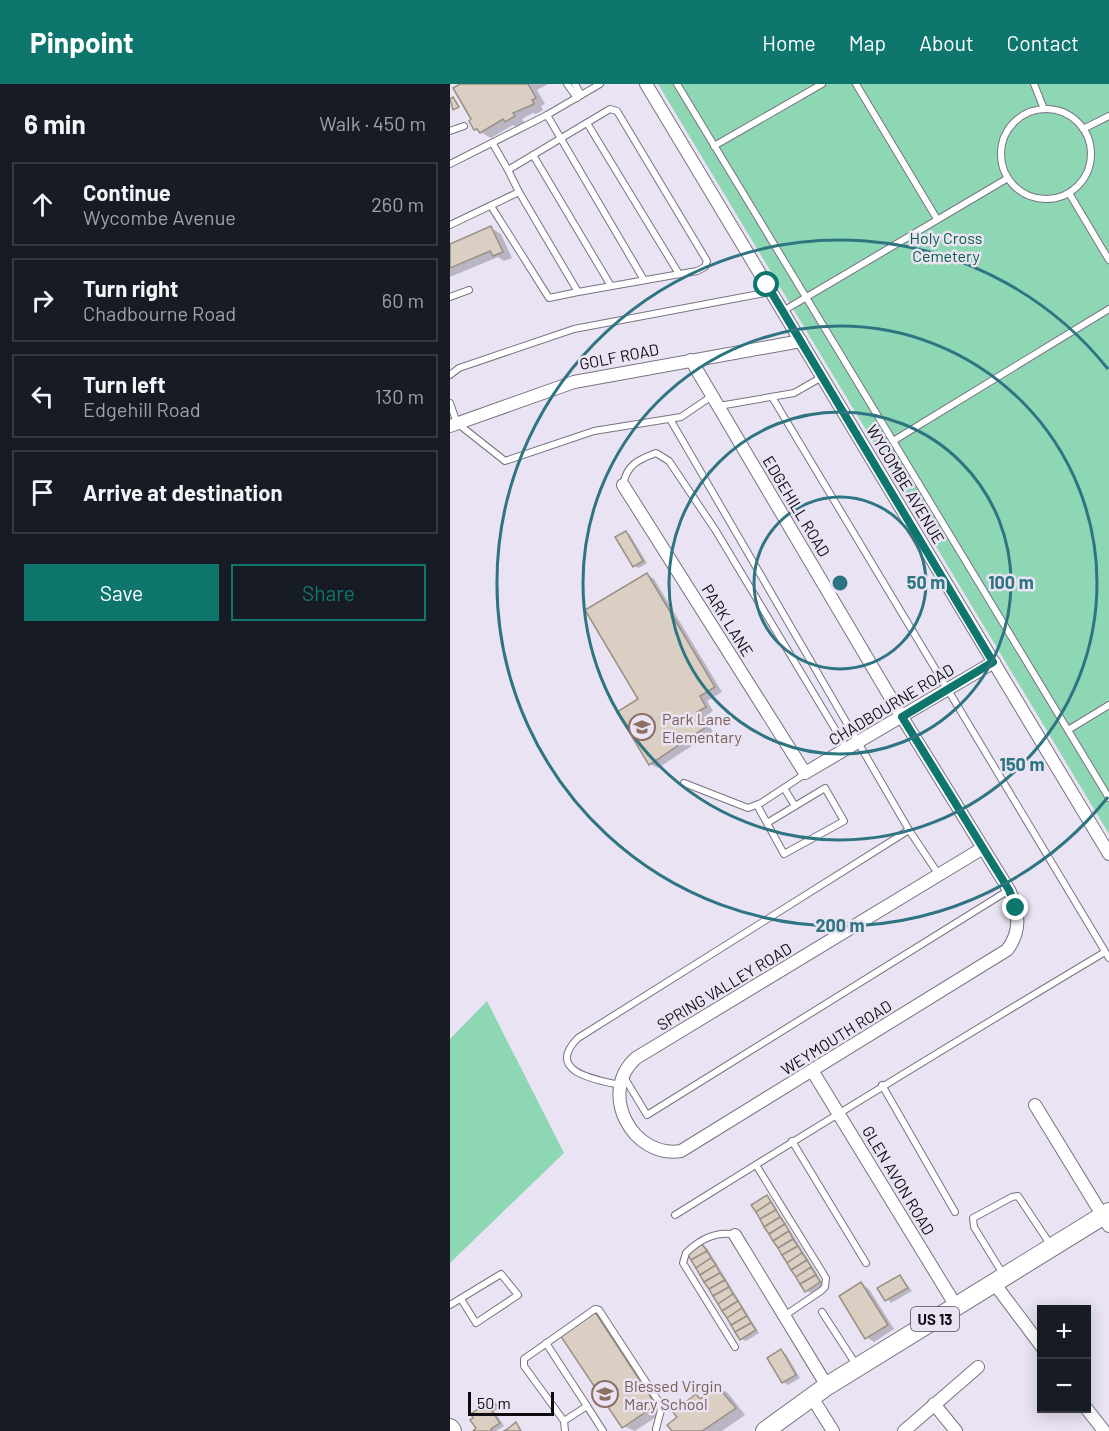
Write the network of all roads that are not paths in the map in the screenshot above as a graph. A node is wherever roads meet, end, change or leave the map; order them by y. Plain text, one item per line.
1 (567, 84) edge
2 (575, 84) edge
3 (600, 84) edge
4 (646, 84) edge
5 (677, 84) edge
6 (822, 84) edge
7 (856, 84) edge
8 (1034, 84) edge
9 (579, 96) junction
10 (1044, 109) junction
11 (547, 115) junction
12 (1109, 116) edge
13 (586, 123) junction
14 (464, 126) dead end
15 (1083, 129) junction
16 (450, 131) edge
17 (561, 138) junction
18 (493, 144) junction
19 (714, 146) junction
20 (532, 155) junction
21 (450, 164) edge
22 (508, 170) junction
23 (1008, 178) junction
24 (519, 192) junction
25 (1069, 193) junction
26 (491, 206) junction
27 (937, 219) junction
28 (450, 225) edge
29 (1109, 260) edge
30 (678, 274) junction
31 (644, 280) junction
32 (611, 286) junction
33 (769, 288) junction
34 (469, 290) dead end
35 (578, 292) junction
36 (450, 297) edge
37 (806, 297) junction
38 (1109, 309) edge
39 (783, 311) junction
40 (801, 342) junction
41 (691, 360) junction
42 (450, 375) edge
43 (822, 377) junction
44 (772, 397) junction
45 (715, 401) junction
46 (450, 404) edge
47 (670, 419) junction
48 (454, 425) edge
49 (893, 441) junction
50 (623, 485) joint
51 (993, 662) junction
52 (947, 691) junction
53 (1109, 705) edge
54 (902, 717) junction
55 (1068, 730) junction
56 (860, 742) junction
57 (847, 749) junction
58 (806, 773) junction
59 (684, 783) dead end
60 (783, 788) junction
61 (1109, 798) edge
62 (757, 805) junction
63 (795, 806) junction
64 (766, 822) junction
65 (909, 830) junction
66 (983, 848) junction
67 (1109, 854) edge
68 (939, 875) junction
69 (1009, 890) junction
70 (1006, 950) joint
71 (1107, 955) edge
72 (813, 1071) junction
73 (622, 1080) junction
74 (882, 1085) junction
75 (1035, 1105) dead end
76 (840, 1115) junction
77 (792, 1142) junction
78 (756, 1164) junction
79 (955, 1212) dead end
80 (675, 1215) dead end
81 (1107, 1218) edge
82 (735, 1235) joint
83 (1052, 1247) junction
84 (866, 1263) dead end
85 (1000, 1280) junction
86 (461, 1299) junction
87 (450, 1305) edge
88 (956, 1306) junction
89 (822, 1312) dead end
90 (784, 1316) junction
91 (1037, 1340) edge
92 (546, 1343) junction
93 (735, 1347) dead end
94 (978, 1366) dead end
95 (858, 1367) junction
96 (827, 1386) junction
97 (811, 1396) junction
98 (934, 1404) junction
99 (587, 1406) junction
100 (1090, 1413) edge
101 (564, 1421) junction
102 (655, 1430) edge
103 (565, 1431) edge
104 (603, 1431) edge
105 (765, 1431) edge
106 (833, 1431) edge
107 (904, 1431) edge
108 (956, 1431) edge
109 (1104, 1431) edge

1 - 9 lane
2 - 9 lane
3 - 9 lane
4 - 33 street, WYCOMBE AVENUE
5 - 19 lane
6 - 19 lane
7 - 27 lane
8 - 10 lane
9 - 11 lane
10 - 15 lane
10 - 23 lane
11 - 17 lane
11 - 18 lane
12 - 15 lane
13 - 17 lane
13 - 30 lane
13 - 30 lane
14 - 16 lane
15 - 25 lane
17 - 20 lane
17 - 31 lane
18 - 21 lane
18 - 22 lane
19 - 37 lane
20 - 22 lane
20 - 32 lane
22 - 24 lane
23 - 25 lane
23 - 27 lane
24 - 26 lane
24 - 35 lane
25 - 29 lane
26 - 28 lane
26 - 35 lane
27 - 37 lane
30 - 31 lane
31 - 32 lane
32 - 35 lane
33 - 39 street, WYCOMBE AVENUE
33 - 42 lane
34 - 36 lane
37 - 39 lane
37 - 49 lane
38 - 49 lane
39 - 40 street, WYCOMBE AVENUE
40 - 41 street, GOLF ROAD
40 - 43 street, WYCOMBE AVENUE
41 - 45 street, EDGEHILL ROAD
41 - 48 street, GOLF ROAD
43 - 44 lane
43 - 51 street, WYCOMBE AVENUE
44 - 45 lane
44 - 52 lane
45 - 47 lane
45 - 54 street, EDGEHILL ROAD
46 - 48 lane
47 - 48 lane
47 - 56 lane
49 - 55 lane
50 - 57 lane
50 - 58 street, PARK LANE
51 - 52 street, CHADBOURNE ROAD
51 - 67 street, WYCOMBE AVENUE
52 - 54 street, CHADBOURNE ROAD
52 - 71 lane
53 - 55 lane
54 - 56 street, CHADBOURNE ROAD
54 - 66 street, EDGEHILL ROAD
55 - 61 lane
56 - 57 street, CHADBOURNE ROAD
56 - 65 lane
57 - 58 street, CHADBOURNE ROAD
58 - 60 lane
59 - 62 lane
60 - 62 lane
60 - 63 lane
62 - 64 lane
63 - 64 lane
63 - 64 lane
65 - 68 lane
65 - 73 lane
66 - 68 street, SPRING VALLEY ROAD
66 - 69 street, EDGEHILL ROAD
68 - 73 street, SPRING VALLEY ROAD
69 - 70 street, EDGEHILL ROAD
69 - 73 lane
70 - 72 street, WEYMOUTH ROAD
71 - 74 lane
72 - 73 street, WEYMOUTH ROAD
72 - 76 street, GLEN AVON ROAD
74 - 76 lane
74 - 79 lane
75 - 81 street
76 - 77 lane
76 - 88 street, GLEN AVON ROAD
77 - 78 lane
77 - 84 lane
78 - 80 lane
78 - 90 lane
81 - 83 main road, US 13
82 - 90 street
82 - 93 lane
83 - 85 main road, US 13
83 - 85 lane
85 - 88 main road, US 13
85 - 91 street
86 - 86 lane
86 - 87 lane
88 - 95 main road, US 13
89 - 95 lane
90 - 96 street
92 - 99 lane
92 - 101 lane
92 - 102 lane
94 - 98 street
95 - 96 main road, US 13
96 - 97 main road, US 13
97 - 105 main road, US 13
97 - 106 street
98 - 107 street
98 - 108 street
99 - 101 lane
99 - 104 lane
100 - 109 street
101 - 103 lane

